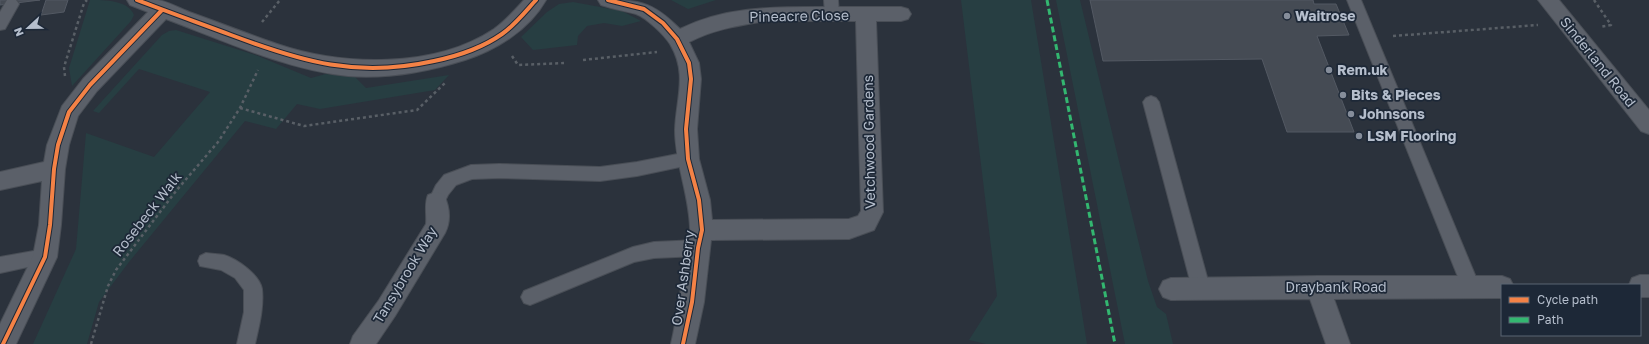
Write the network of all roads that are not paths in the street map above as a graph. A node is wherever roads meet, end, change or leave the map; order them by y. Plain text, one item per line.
1 (137, 0) edge
2 (536, 0) edge
3 (608, 0) edge
4 (1354, 0) edge
5 (1548, 0) edge
6 (12, 4) dead end
7 (832, 7) edge
8 (162, 10) junction
9 (901, 14) dead end
10 (866, 15) junction
11 (0, 25) edge
12 (680, 44) junction
13 (1151, 102) dead end
14 (1649, 125) edge
15 (688, 159) junction
16 (53, 175) junction
17 (0, 181) edge
18 (436, 202) joint
19 (700, 239) junction
20 (45, 257) junction
21 (206, 261) dead end
22 (0, 265) edge
23 (1318, 287) junction
24 (1471, 287) junction
25 (1501, 287) edge
26 (1201, 288) junction
27 (1171, 289) dead end
28 (530, 297) dead end
29 (3, 344) edge
30 (246, 344) edge
31 (362, 344) edge
32 (683, 344) edge
33 (1338, 344) edge

1 - 8 street
2 - 8 street
3 - 12 street, Over Ashberry
4 - 24 lane
5 - 14 street, Sinderland Road
6 - 11 lane
7 - 10 street, Pineacre Close
7 - 12 street, Pineacre Close
8 - 16 street
9 - 10 street, Pineacre Close
10 - 19 street, Vetchwood Gardens
12 - 15 street, Over Ashberry
13 - 26 lane
15 - 18 lane
15 - 19 street, Over Ashberry
16 - 17 street
16 - 20 street
18 - 31 street, Tansybrook Way
19 - 28 lane
19 - 32 street, Over Ashberry
20 - 22 lane
20 - 29 street
21 - 30 lane
23 - 24 street, Draybank Road
23 - 26 street, Draybank Road
23 - 33 street
24 - 25 street, Draybank Road
26 - 27 street, Draybank Road

